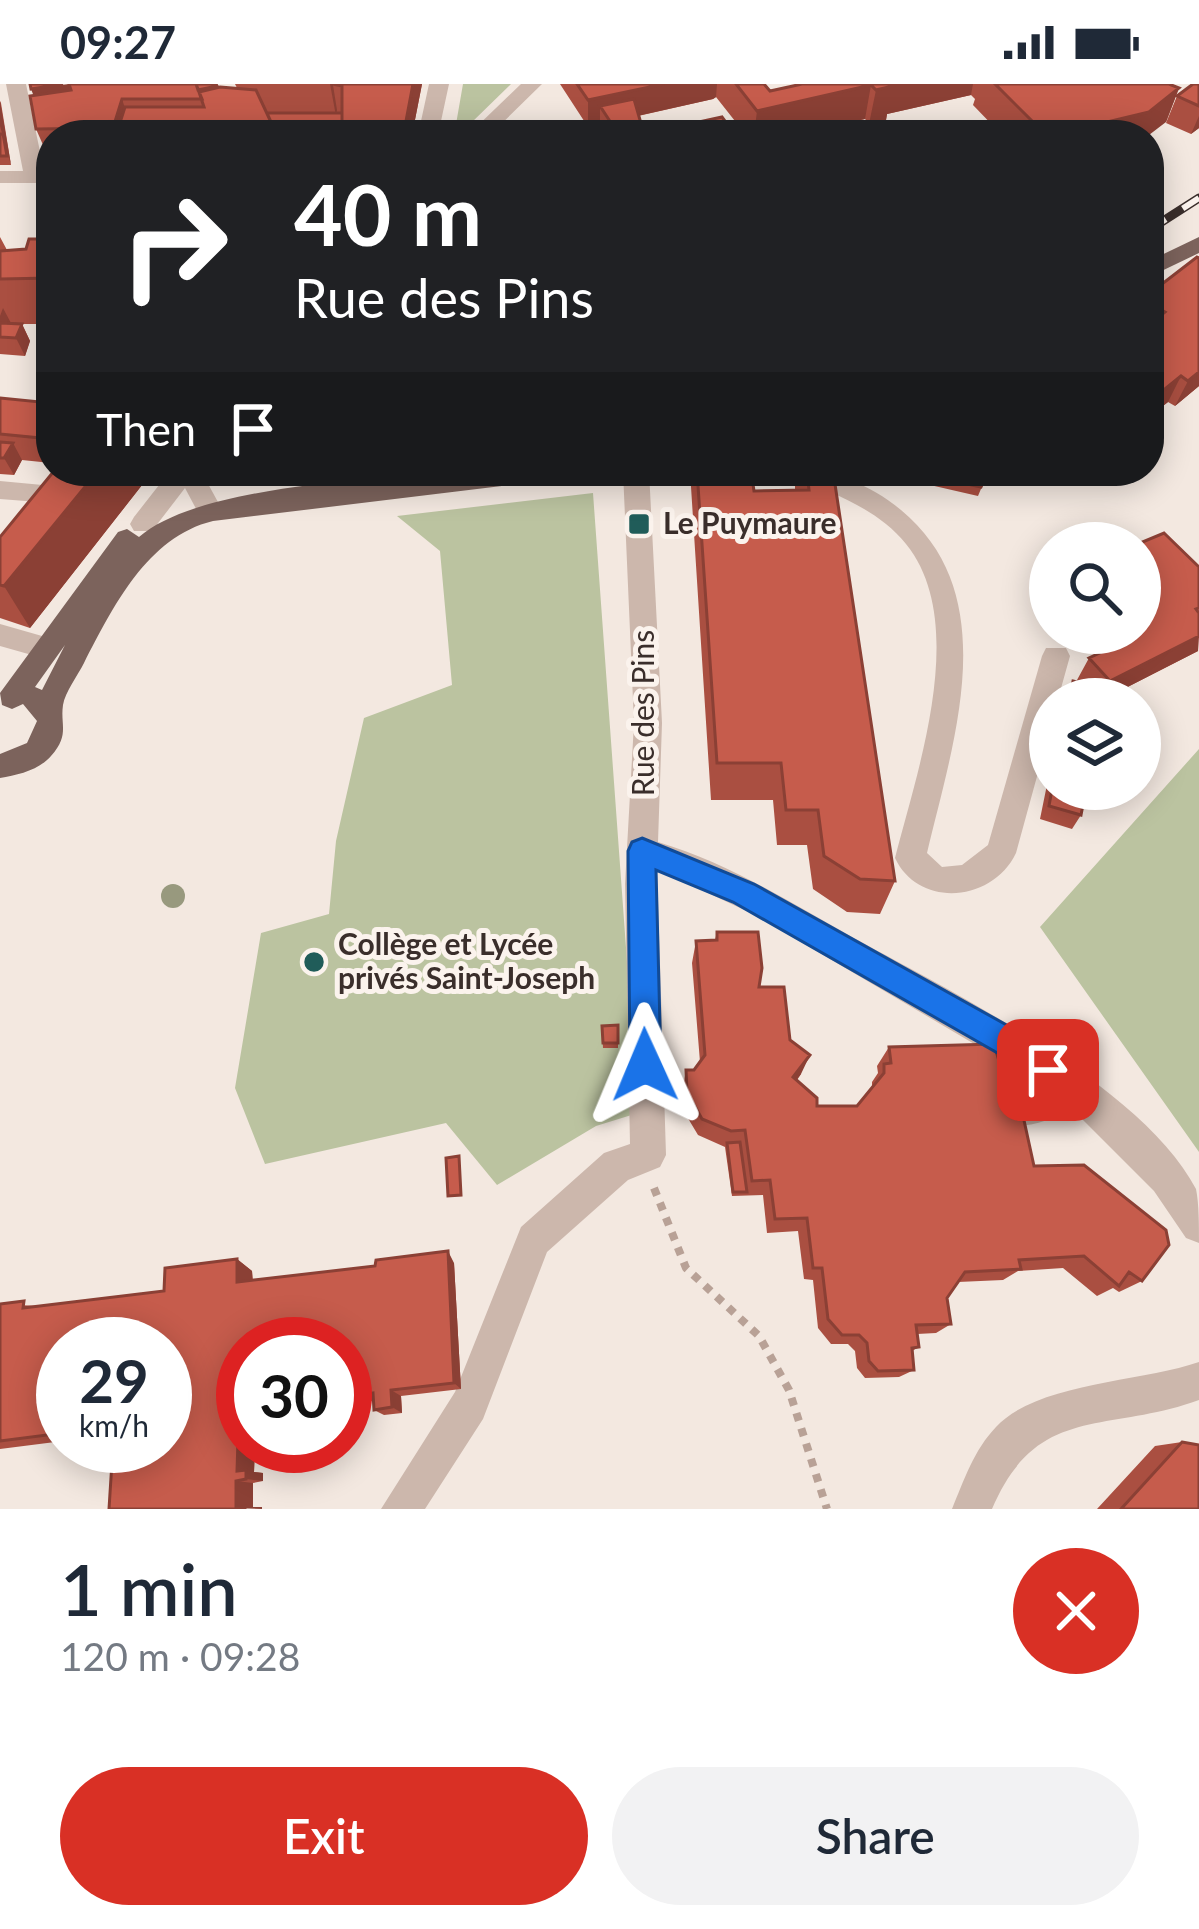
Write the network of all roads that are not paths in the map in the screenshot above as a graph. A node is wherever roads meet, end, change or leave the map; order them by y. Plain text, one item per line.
1 (16, 84) edge
2 (439, 84) edge
3 (532, 84) edge
4 (431, 120) edge
5 (494, 120) edge
6 (36, 147) edge
7 (36, 179) edge
8 (1, 180) edge
9 (1199, 244) edge
10 (1164, 262) edge
11 (177, 486) edge
12 (195, 486) edge
13 (312, 486) edge
14 (402, 486) edge
15 (637, 486) edge
16 (853, 486) edge
17 (0, 490) edge
18 (207, 506) junction
19 (54, 520) edge
20 (151, 529) junction
21 (0, 635) edge
22 (46, 648) junction
23 (1056, 656) dead end
24 (6, 699) edge
25 (47, 708) junction
26 (1, 767) edge
27 (642, 851) junction
28 (1071, 1088) junction
29 (1001, 1110) edge
30 (1199, 1225) edge
31 (1199, 1381) edge
32 (401, 1509) edge
33 (973, 1509) edge

1 - 6 street
2 - 4 street
3 - 5 street
7 - 8 street
9 - 10 main road
11 - 20 street
12 - 18 street
13 - 18 main road
14 - 18 main road
15 - 27 street, Rue des Pins
16 - 23 street
17 - 19 street
18 - 20 main road
20 - 22 main road
20 - 25 main road
21 - 22 street
22 - 24 main road
24 - 25 main road
25 - 26 main road
27 - 28 street
27 - 32 street, Rue des Pins
28 - 29 street
28 - 30 street
31 - 33 street

